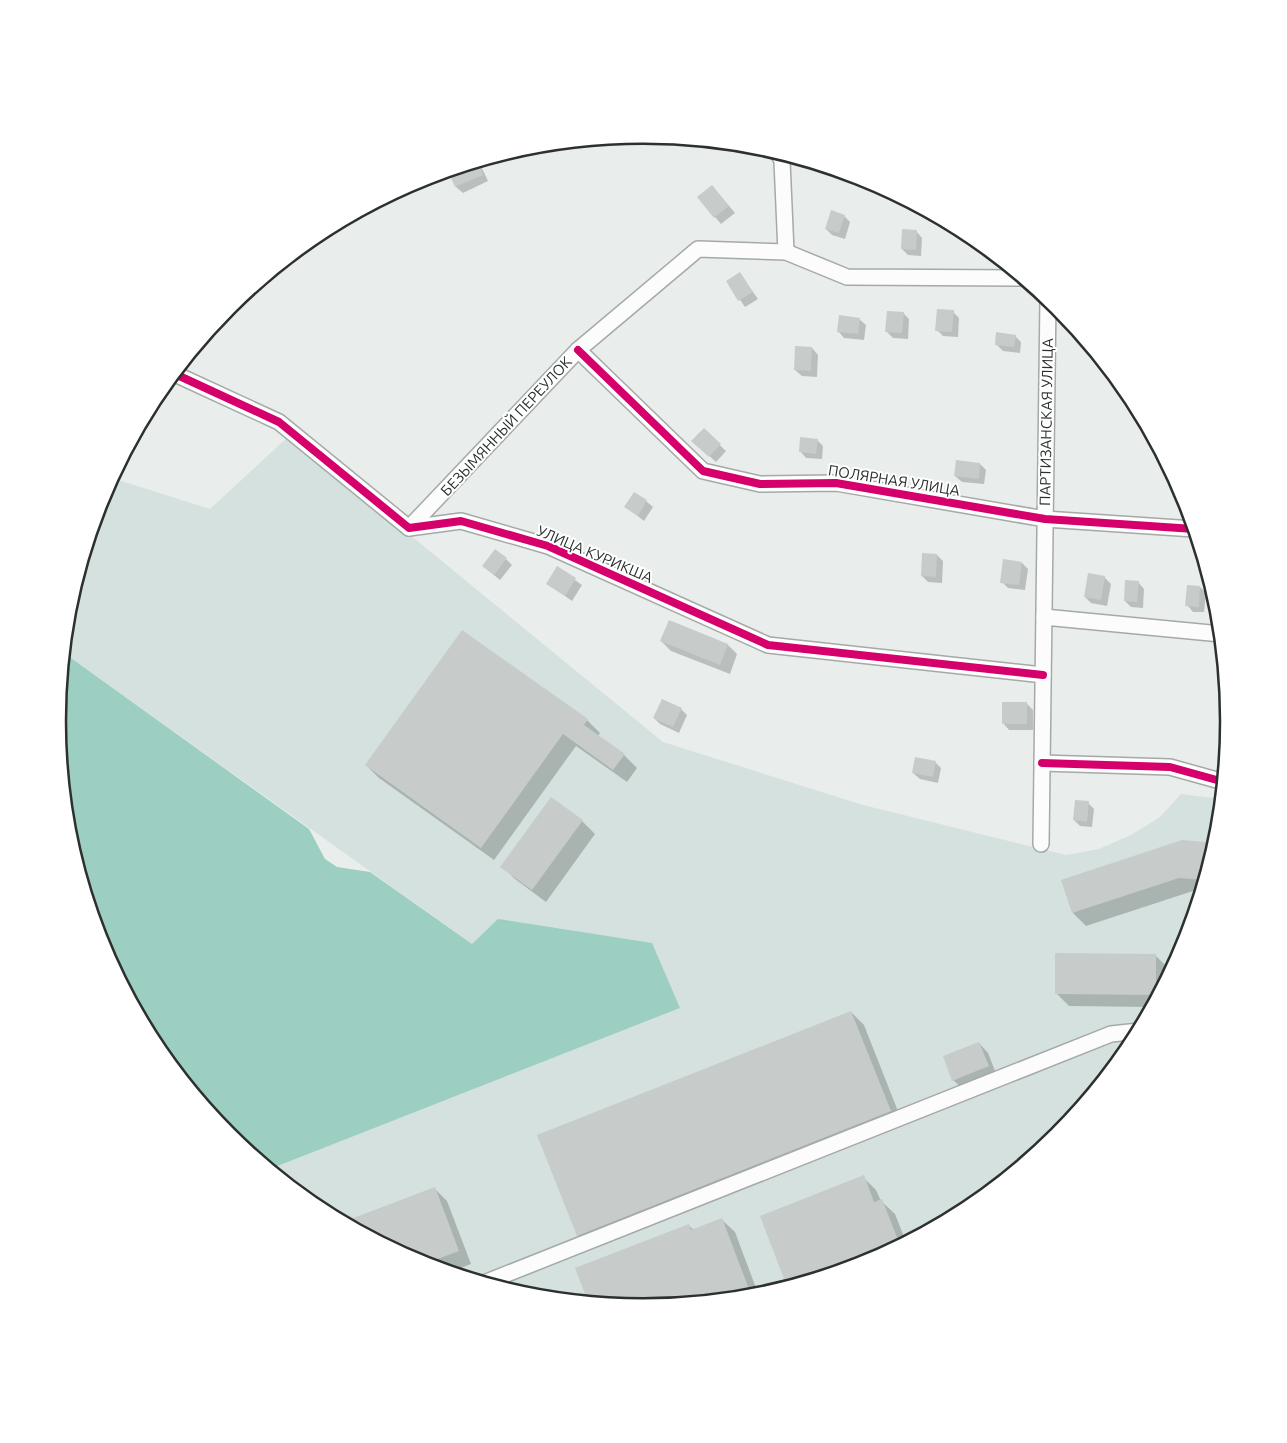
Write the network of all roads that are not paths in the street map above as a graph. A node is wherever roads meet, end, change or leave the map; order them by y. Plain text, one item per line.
1 (782, 161) edge
2 (786, 252) junction
3 (1012, 278) edge
4 (1048, 309) edge
5 (578, 350) junction
6 (181, 377) edge
7 (1045, 519) junction
8 (410, 528) junction
9 (1187, 528) edge
10 (1044, 617) junction
11 (1214, 633) edge
12 (1043, 675) junction
13 (1042, 763) junction
14 (1218, 780) edge
15 (1041, 844) dead end
16 (1129, 1032) edge
17 (493, 1279) edge

1 - 2 street
2 - 3 street, БЕЗЫМЯННЫЙ ПЕРЕУЛОК
2 - 5 street, БЕЗЫМЯННЫЙ ПЕРЕУЛОК
4 - 7 street, ПАРТИЗАНСКАЯ УЛИЦА
5 - 7 street, ПОЛЯРНАЯ УЛИЦА
5 - 8 street, БЕЗЫМЯННЫЙ ПЕРЕУЛОК
6 - 8 street
7 - 9 street, ПОЛЯРНАЯ УЛИЦА
7 - 10 street, ПАРТИЗАНСКАЯ УЛИЦА
8 - 12 street, УЛИЦА КУРИКША
10 - 11 street
10 - 12 street, ПАРТИЗАНСКАЯ УЛИЦА
12 - 13 street, ПАРТИЗАНСКАЯ УЛИЦА
13 - 14 street
13 - 15 street, ПАРТИЗАНСКАЯ УЛИЦА
16 - 17 street

